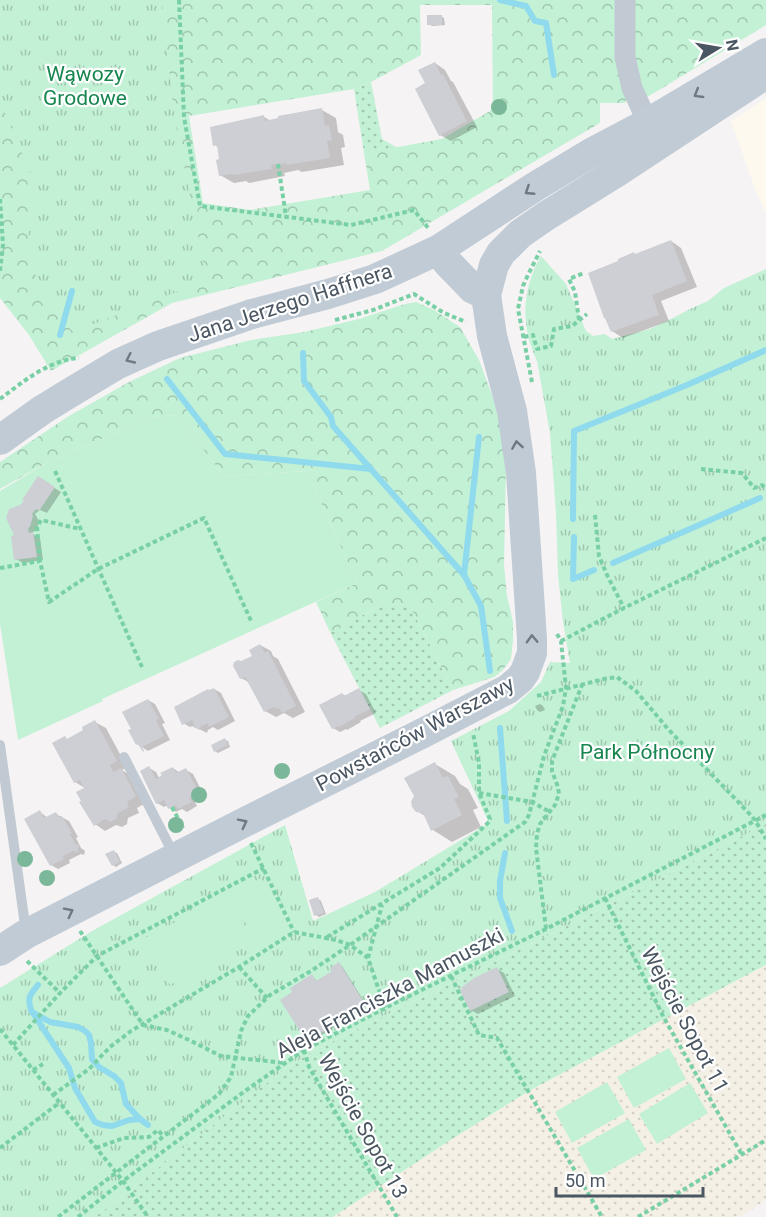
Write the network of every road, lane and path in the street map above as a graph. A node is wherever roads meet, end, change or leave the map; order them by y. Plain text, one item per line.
1 (178, 0) edge
2 (625, 0) edge
3 (766, 53) edge
4 (766, 74) edge
5 (648, 123) junction
6 (278, 164) dead end
7 (0, 199) edge
8 (286, 216) junction
9 (435, 241) junction
10 (0, 271) edge
11 (584, 273) dead end
12 (527, 277) dead end
13 (486, 295) junction
14 (518, 309) dead end
15 (587, 314) dead end
16 (329, 321) dead end
17 (579, 321) junction
18 (470, 329) dead end
19 (524, 337) dead end
20 (82, 358) dead end
21 (0, 399) edge
22 (0, 440) edge
23 (701, 469) dead end
24 (56, 471) dead end
25 (766, 489) edge
26 (595, 515) dead end
27 (81, 529) junction
28 (766, 538) edge
29 (40, 561) junction
30 (0, 568) edge
31 (98, 569) junction
32 (624, 608) junction
33 (252, 623) dead end
34 (142, 667) dead end
35 (583, 684) junction
36 (566, 688) junction
37 (470, 724) dead end
38 (0, 745) edge
39 (124, 757) dead end
40 (480, 793) junction
41 (532, 802) junction
42 (172, 807) dead end
43 (550, 813) junction
44 (766, 815) edge
45 (755, 820) junction
46 (248, 837) dead end
47 (766, 839) edge
48 (180, 844) junction
49 (264, 868) junction
50 (605, 898) junction
51 (382, 904) junction
52 (76, 926) dead end
53 (376, 926) junction
54 (546, 929) junction
55 (294, 932) junction
56 (327, 937) junction
57 (350, 945) junction
58 (16, 947) edge
59 (97, 956) junction
60 (368, 958) junction
61 (239, 967) junction
62 (451, 976) junction
63 (60, 993) junction
64 (267, 998) junction
65 (385, 1008) junction
66 (143, 1025) junction
67 (0, 1029) edge
68 (13, 1045) junction
69 (304, 1050) junction
70 (235, 1058) junction
71 (286, 1063) junction
72 (43, 1064) dead end
73 (33, 1071) junction
74 (53, 1095) junction
75 (59, 1102) junction
76 (163, 1136) junction
77 (766, 1140) edge
78 (0, 1148) edge
79 (96, 1148) junction
80 (742, 1155) junction
81 (116, 1172) junction
82 (123, 1181) junction
83 (58, 1217) edge
84 (78, 1217) edge
85 (148, 1217) edge
86 (397, 1217) edge
87 (602, 1217) edge
88 (638, 1217) edge

1 - 8 path
2 - 5 street
3 -> 5 street, Jana Jerzego Haffnera
4 - 13 street, Powstańców Warszawy
5 -> 9 street, Jana Jerzego Haffnera
6 - 8 path
7 - 10 path
8 - 9 path
9 - 13 street
9 -> 22 street, Jana Jerzego Haffnera
11 - 17 path
12 - 14 path
48 -> 13 street, Powstańców Warszawy
15 - 17 path
16 - 18 path
17 - 19 path
20 - 21 path
23 - 25 path
24 - 27 path
26 - 32 path
27 - 29 path
27 - 31 path
28 - 32 path
29 - 30 path
29 - 31 path
31 - 33 path
31 - 34 path
32 - 36 path
35 - 36 path
35 - 43 path
35 - 45 path
36 - 41 path
37 - 40 path
38 - 58 lane
39 - 48 lane
40 - 41 path
40 - 51 path
41 - 43 path
41 - 53 path
42 - 48 path
43 - 54 path
44 - 45 path, Aleja Franciszka Mamuszki
45 - 47 path
45 - 50 path, Aleja Franciszka Mamuszki
46 - 49 path
58 -> 48 street, Powstańców Warszawy
49 - 55 path
49 - 59 path
50 - 54 path, Aleja Franciszka Mamuszki
50 - 80 path, Wejście Sopot 11
51 - 53 path
51 - 56 path
52 - 59 path
53 - 57 path
53 - 60 path
54 - 62 path, Aleja Franciszka Mamuszki
55 - 56 path
55 - 61 path
56 - 57 path
57 - 60 path
57 - 64 path
58 - 63 path
59 - 63 path
59 - 66 path
60 - 65 path
61 - 64 path
61 - 66 path
62 - 65 path, Aleja Franciszka Mamuszki
62 - 87 path
63 - 68 path
64 - 70 path
65 - 69 path, Aleja Franciszka Mamuszki
66 - 70 path
66 - 74 path
67 - 68 path
68 - 73 path
69 - 71 path, Aleja Franciszka Mamuszki
69 - 86 path, Wejście Sopot 13
70 - 71 path
70 - 76 path
71 - 82 path, Aleja Franciszka Mamuszki
72 - 73 path
73 - 74 path
74 - 75 path
75 - 78 path
75 - 79 path
76 - 79 path
76 - 81 path
77 - 80 path
79 - 81 path
80 - 88 path
81 - 82 path
81 - 83 path
82 - 84 path, Aleja Franciszka Mamuszki
82 - 85 path

